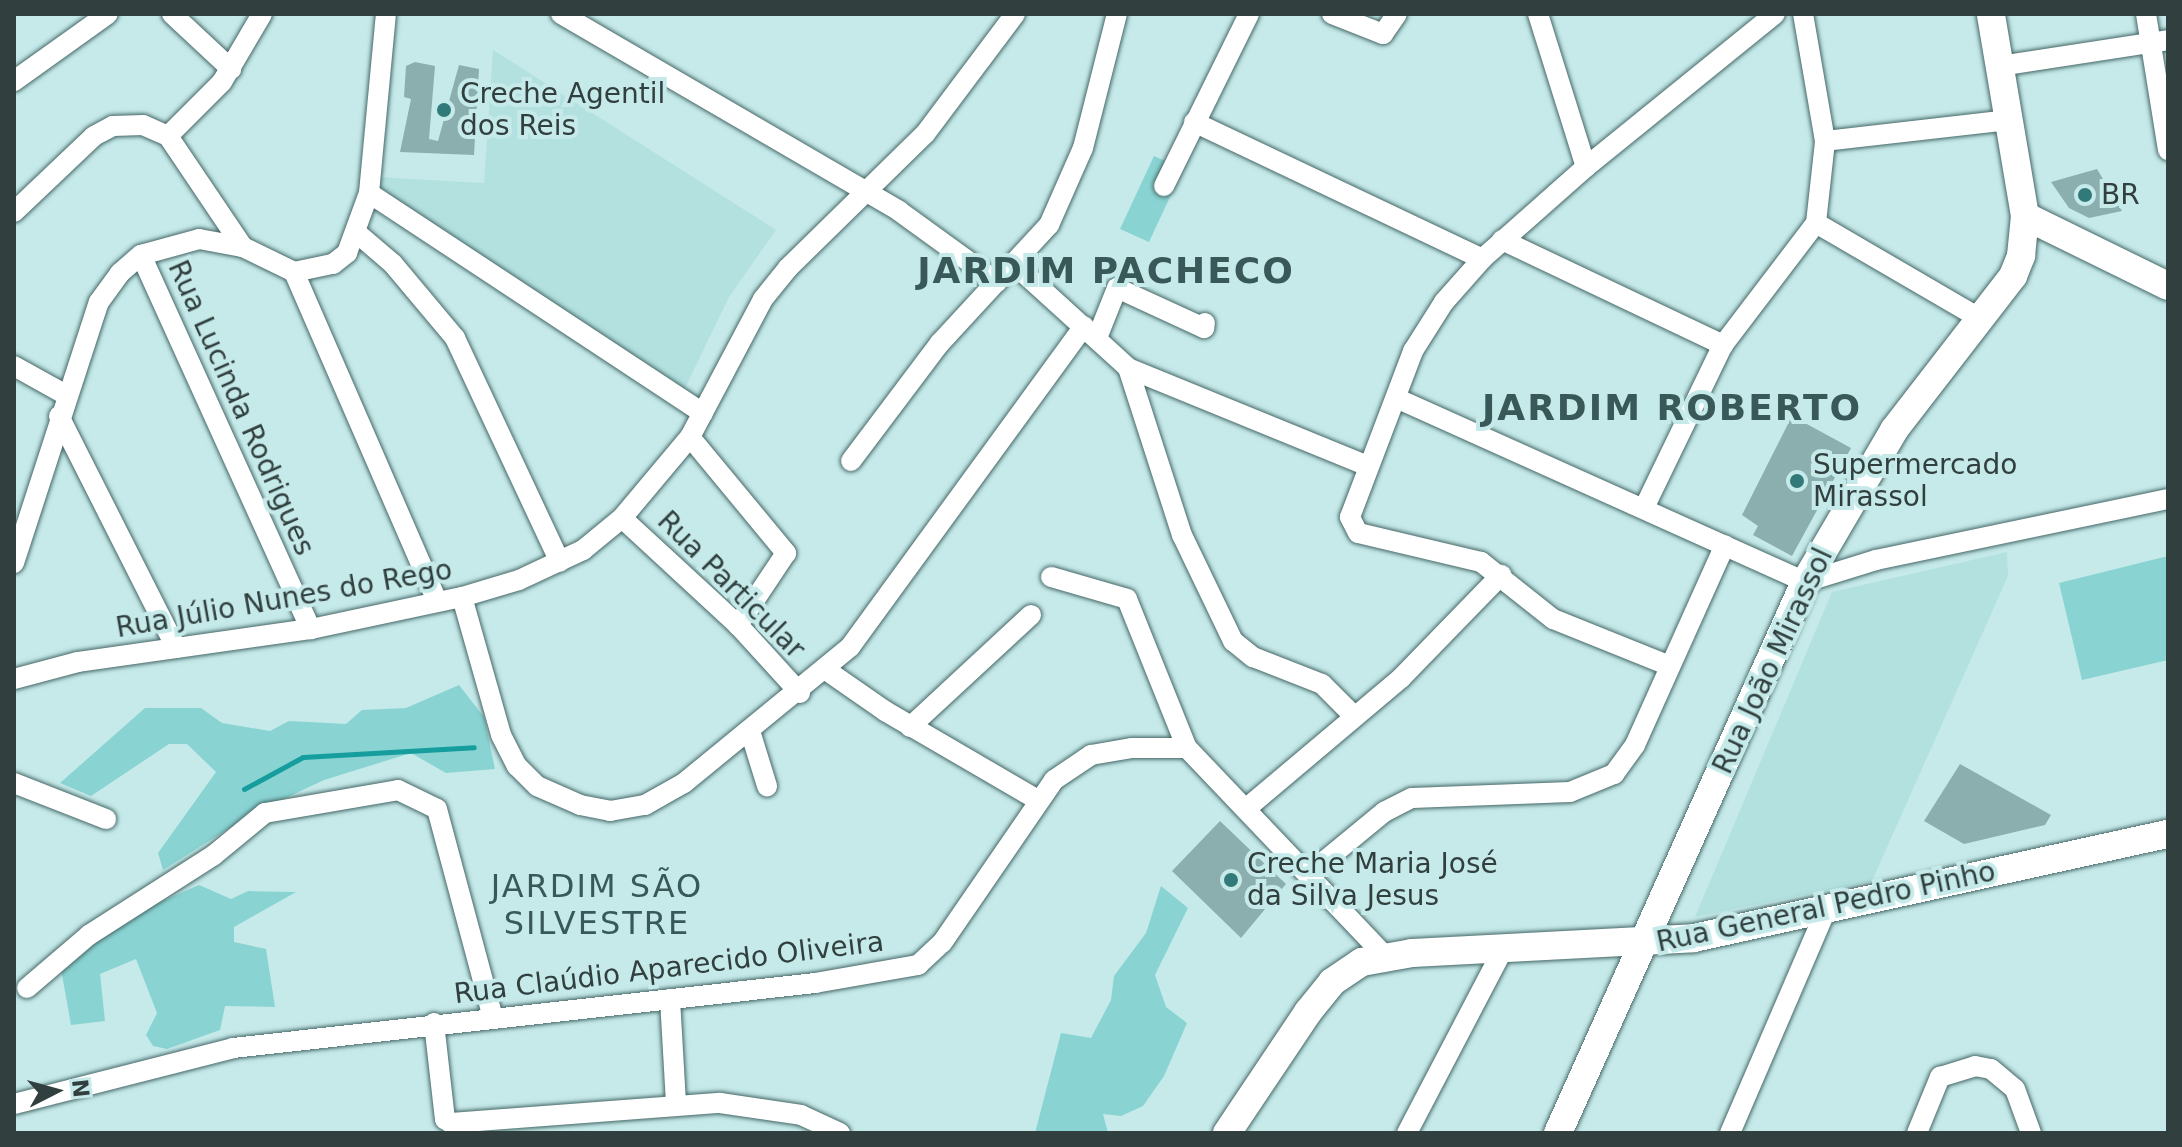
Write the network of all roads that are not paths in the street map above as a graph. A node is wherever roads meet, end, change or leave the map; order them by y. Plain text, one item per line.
1 (108, 14) edge
2 (172, 14) edge
3 (262, 14) edge
4 (386, 14) edge
5 (561, 14) edge
6 (1015, 14) edge
7 (1117, 14) edge
8 (1249, 14) edge
9 (1332, 14) edge
10 (1397, 14) edge
11 (1538, 14) edge
12 (1775, 14) edge
13 (1803, 14) edge
14 (1991, 14) edge
15 (2146, 14) edge
16 (2160, 42) edge
17 (1999, 66) junction
18 (231, 69) junction
19 (14, 81) edge
20 (2008, 120) junction
21 (1194, 122) junction
22 (168, 136) junction
23 (1825, 141) junction
24 (2168, 150) edge
25 (1586, 167) junction
26 (1164, 186) dead end
27 (866, 192) junction
28 (369, 193) junction
29 (14, 212) edge
30 (2025, 216) junction
31 (1816, 223) junction
32 (358, 234) junction
33 (1502, 240) junction
34 (243, 247) junction
35 (141, 255) junction
36 (1482, 259) junction
37 (1015, 265) junction
38 (294, 272) junction
39 (997, 282) junction
40 (2168, 286) edge
41 (1979, 318) junction
42 (1205, 323) dead end
43 (1090, 332) junction
44 (1723, 345) junction
45 (14, 366) edge
46 (1128, 368) junction
47 (66, 395) junction
48 (1394, 404) junction
49 (703, 413) junction
50 (59, 416) junction
51 (690, 437) junction
52 (851, 461) dead end
53 (1368, 466) junction
54 (2168, 499) edge
55 (22, 503) edge
56 (1645, 506) junction
57 (622, 518) junction
58 (1725, 545) junction
59 (560, 562) junction
60 (14, 563) edge
61 (1501, 575) junction
62 (1051, 577) dead end
63 (1805, 582) junction
64 (462, 597) junction
65 (437, 601) junction
66 (1031, 615) dead end
67 (738, 625) junction
68 (311, 629) junction
69 (176, 648) junction
70 (1670, 666) junction
71 (826, 670) junction
72 (14, 679) edge
73 (800, 693) junction
74 (1354, 716) junction
75 (910, 727) junction
76 (750, 731) junction
77 (1187, 748) junction
78 (14, 783) edge
79 (767, 786) dead end
80 (1036, 799) junction
81 (1248, 807) junction
82 (106, 819) dead end
83 (2168, 834) edge
84 (1310, 873) junction
85 (1826, 910) junction
86 (1647, 944) junction
87 (1503, 949) junction
88 (1385, 956) junction
89 (27, 988) dead end
90 (670, 999) junction
91 (493, 1018) junction
92 (434, 1023) junction
93 (14, 1104) edge
94 (676, 1104) junction
95 (840, 1133) edge
96 (1227, 1133) edge
97 (1407, 1133) edge
98 (1558, 1133) edge
99 (1730, 1133) edge
100 (1917, 1133) edge
101 (2031, 1133) edge

1 - 19 street
2 - 18 street
3 - 18 street
4 - 28 street
5 - 27 street
6 - 27 street, Rua Júlio Nunes do Rego
7 - 37 street
8 - 21 street
9 - 10 street
11 - 25 street
12 - 25 street
13 - 23 street
14 - 17 street
15 - 16 street
16 - 17 street
16 - 24 street
17 - 20 street
18 - 22 street
20 - 23 street
20 - 30 street
21 - 26 street
21 - 36 street
22 - 29 street
22 - 34 street
23 - 31 street
25 - 33 street
27 - 39 street
27 - 49 street, Rua Júlio Nunes do Rego
28 - 32 street
28 - 49 street
30 - 40 street
30 - 41 street, Rua João Mirassol
31 - 41 street
31 - 44 street
32 - 38 street
32 - 59 street
33 - 36 street
33 - 44 street
34 - 35 street
34 - 38 street
35 - 47 street
35 - 68 street, Rua Lucinda Rodrigues
36 - 48 street
37 - 39 street
37 - 43 street
38 - 65 street
39 - 52 street
41 - 63 street, Rua João Mirassol
42 - 43 street
43 - 46 street
43 - 71 street
44 - 56 street
45 - 47 street
46 - 53 street
46 - 74 street
47 - 50 street
48 - 53 street
48 - 56 street
49 - 51 street, Rua Júlio Nunes do Rego
50 - 55 street
50 - 69 street
51 - 57 street, Rua Júlio Nunes do Rego
51 - 67 street
53 - 61 street
54 - 63 street
55 - 60 street
56 - 58 street
57 - 59 street, Rua Júlio Nunes do Rego
57 - 67 street, Rua Particular
58 - 63 street
58 - 70 street
59 - 64 street, Rua Júlio Nunes do Rego
61 - 70 street
61 - 74 street
62 - 77 street
63 - 86 street, Rua João Mirassol
64 - 65 street, Rua Júlio Nunes do Rego
64 - 76 street
65 - 68 street, Rua Júlio Nunes do Rego
66 - 75 street
67 - 73 street, Rua Particular
68 - 69 street, Rua Júlio Nunes do Rego
69 - 72 street, Rua Júlio Nunes do Rego
70 - 84 street
71 - 73 street
71 - 75 street
73 - 76 street
74 - 81 street
75 - 80 street
76 - 79 street
77 - 80 street, Rua Claúdio Aparecido Oliveira
77 - 81 street
78 - 82 street
80 - 90 street, Rua Claúdio Aparecido Oliveira
81 - 84 street
83 - 85 street, Rua General Pedro Pinho
84 - 88 street
85 - 86 street, Rua General Pedro Pinho
85 - 99 street
86 - 87 street, Rua General Pedro Pinho
86 - 98 street, Rua João Mirassol
87 - 88 street, Rua General Pedro Pinho
87 - 97 street
88 - 96 street
89 - 91 street
90 - 91 street, Rua Claúdio Aparecido Oliveira
90 - 94 street
91 - 92 street, Rua Claúdio Aparecido Oliveira
92 - 93 street, Rua Claúdio Aparecido Oliveira
92 - 94 street
94 - 95 street
100 - 101 street

